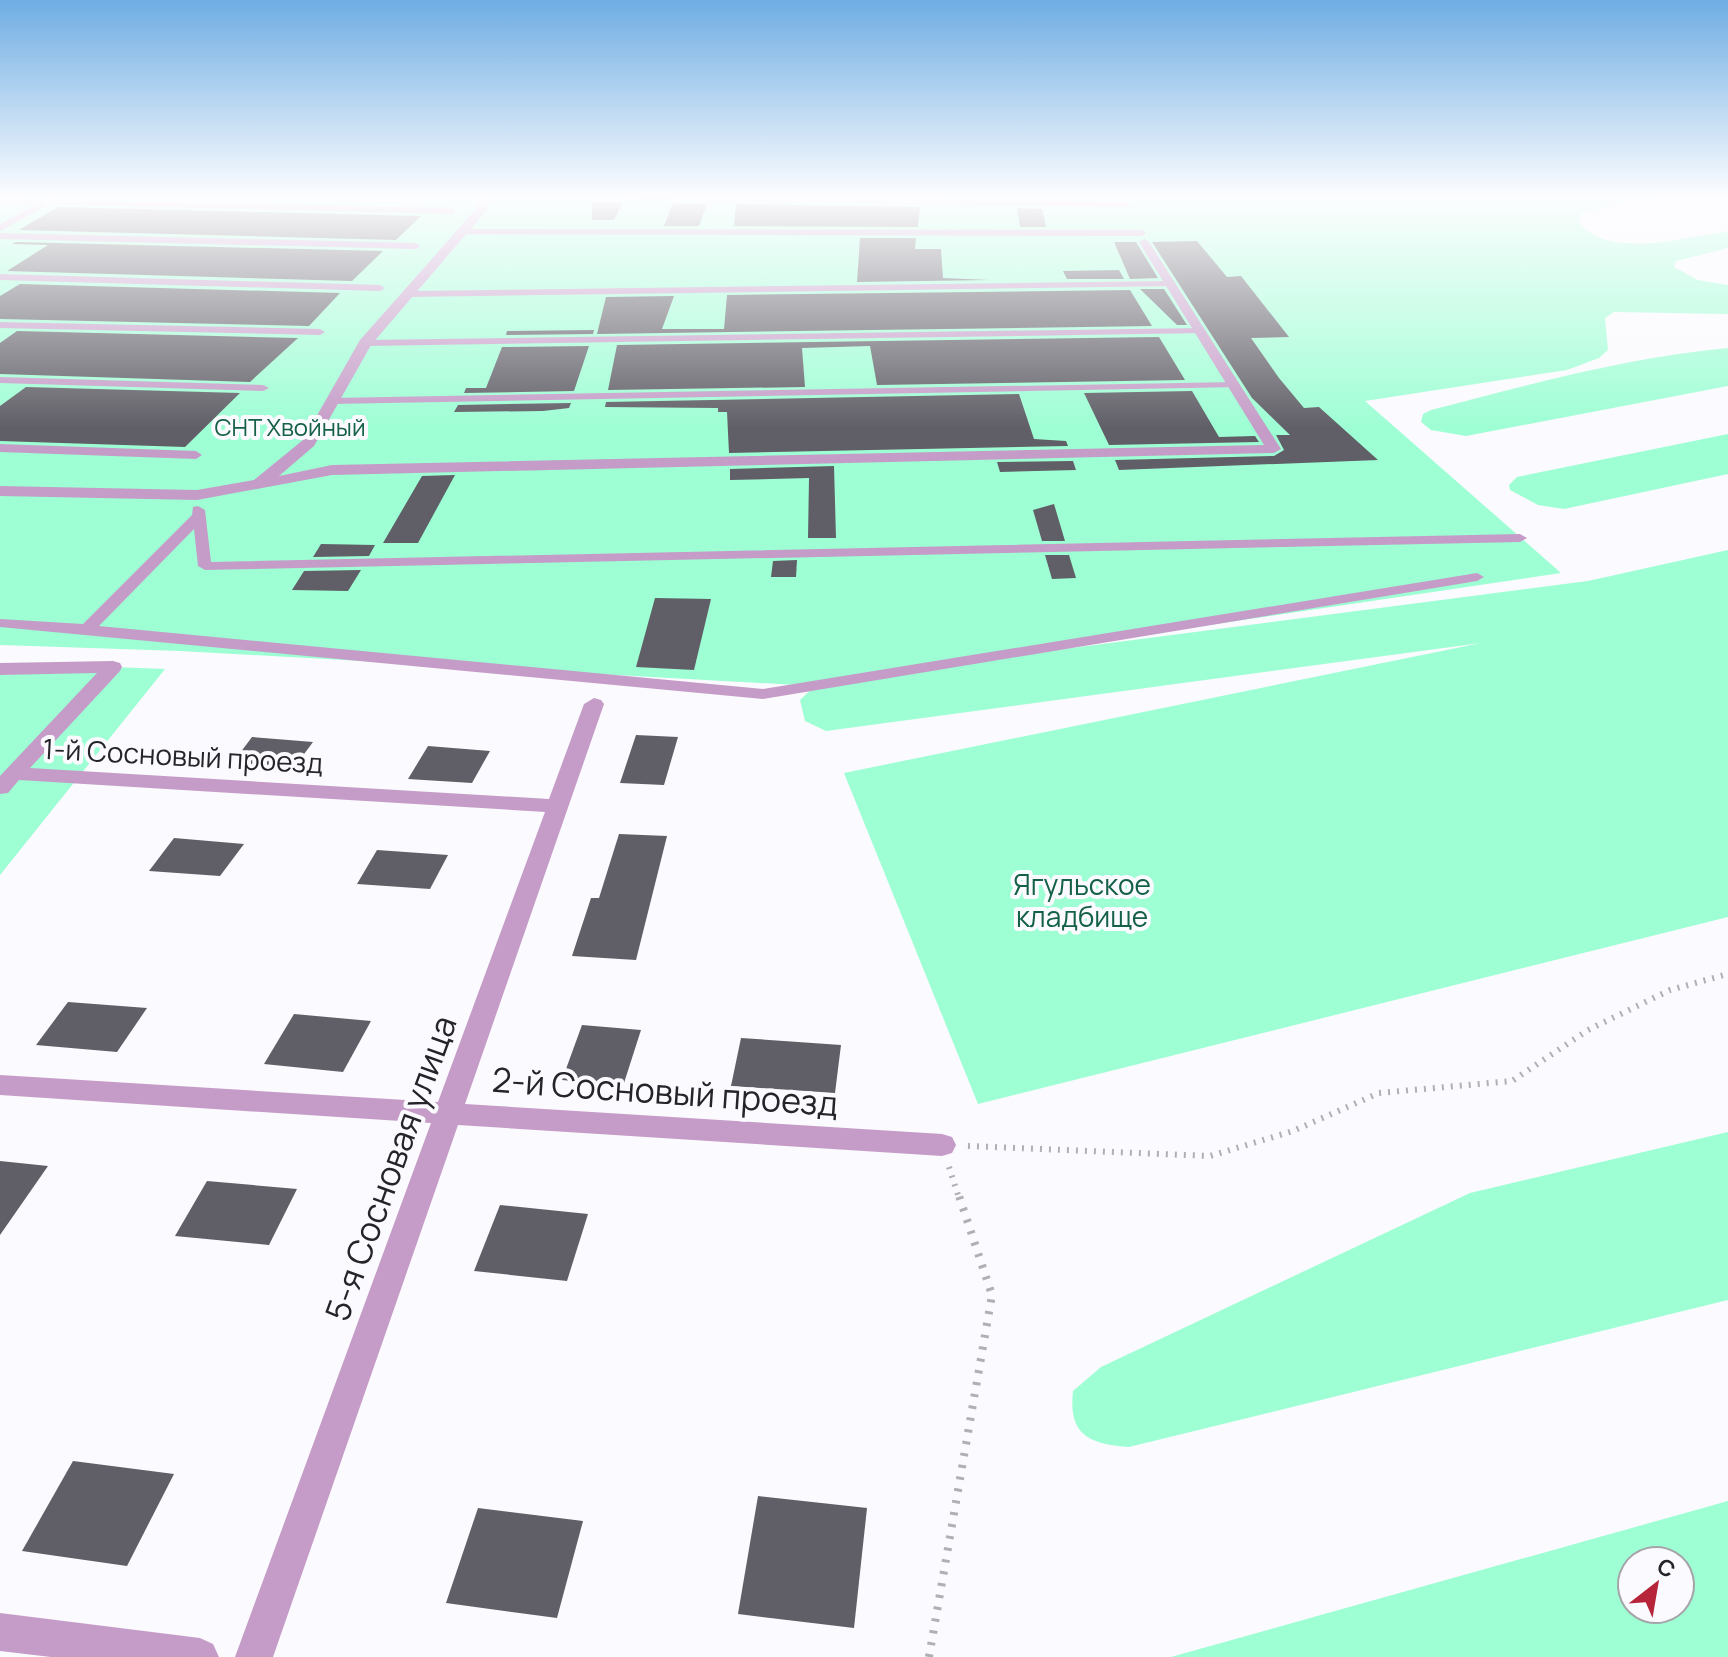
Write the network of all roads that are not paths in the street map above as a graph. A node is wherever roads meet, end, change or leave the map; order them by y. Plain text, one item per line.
1 (427, 273) edge
2 (1165, 273) edge
3 (0, 277) edge
4 (1171, 284) junction
5 (380, 288) dead end
6 (410, 294) junction
7 (0, 325) edge
8 (1200, 331) junction
9 (320, 332) dead end
10 (365, 343) junction
11 (0, 380) edge
12 (1235, 385) junction
13 (263, 388) dead end
14 (331, 401) junction
15 (0, 448) edge
16 (196, 455) dead end
17 (259, 484) junction
18 (0, 491) edge
19 (197, 495) junction
20 (199, 516) junction
21 (1520, 538) dead end
22 (1477, 577) dead end
23 (0, 623) edge
24 (87, 629) junction
25 (0, 669) edge
26 (594, 704) dead end
27 (7, 780) edge
28 (557, 806) junction
29 (0, 1085) edge
30 (448, 1113) junction
31 (942, 1145) road end
32 (0, 1632) edge
33 (200, 1657) edge
34 (254, 1657) edge

1 - 6 street
2 - 4 street
3 - 5 lane
4 - 6 lane
4 - 8 street
6 - 10 street
7 - 9 lane
8 - 10 lane
8 - 12 street
10 - 14 street
11 - 13 lane
12 - 14 lane
12 - 17 street
14 - 17 street
15 - 16 lane
17 - 19 street
18 - 19 street
19 - 20 lane
20 - 21 lane
20 - 24 lane
22 - 24 lane
23 - 24 lane
25 - 27 street, 1-й Сосновый проезд
26 - 28 street, 5-я Сосновая улица
27 - 28 street, 1-й Сосновый проезд
28 - 30 street, 5-я Сосновая улица
29 - 30 street, 2-й Сосновый проезд
30 - 31 street, 2-й Сосновый проезд
30 - 34 street, 5-я Сосновая улица
32 - 33 street

